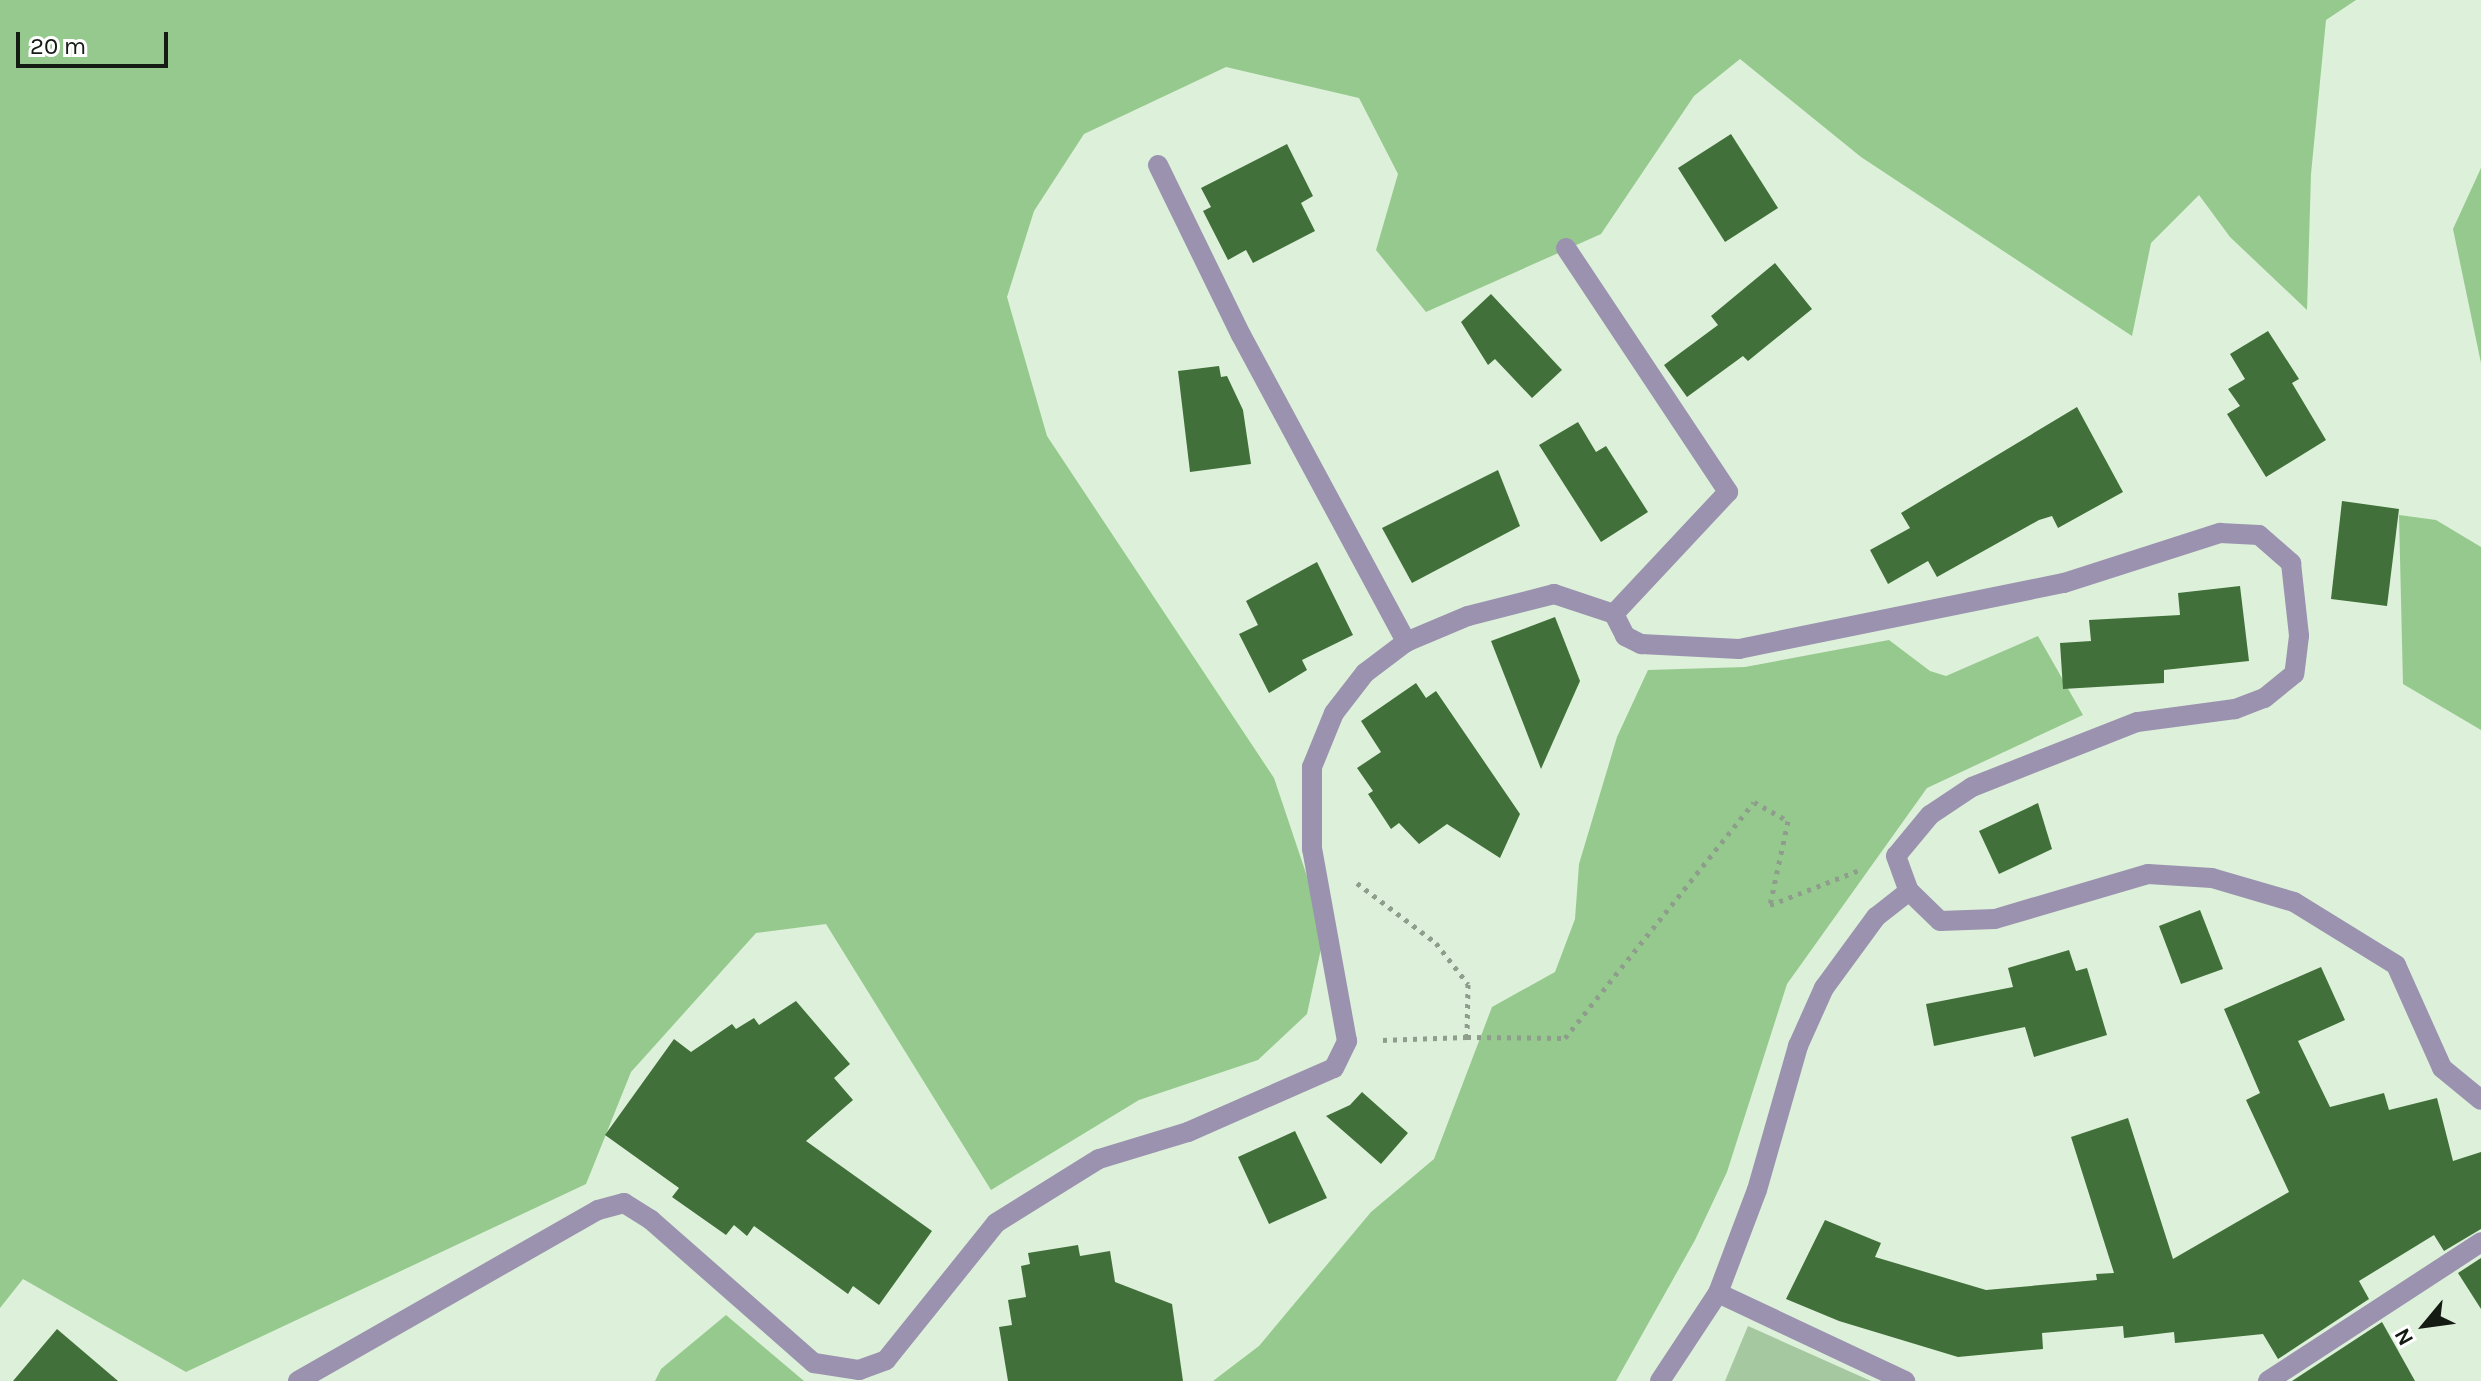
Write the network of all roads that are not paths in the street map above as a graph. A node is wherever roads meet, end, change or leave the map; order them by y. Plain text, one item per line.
1 (1158, 165) dead end
2 (1566, 248) dead end
3 (1614, 614) junction
4 (1406, 642) junction
5 (1909, 891) junction
6 (2481, 1100) edge
7 (2481, 1242) edge
8 (1718, 1293) junction
9 (298, 1381) edge
10 (1660, 1381) edge
11 (1905, 1381) edge
12 (2268, 1381) edge

1 - 4 street
2 - 3 street
3 - 4 street
3 - 5 street
4 - 9 street
5 - 6 street
5 - 8 street
7 - 12 street
8 - 10 street
8 - 11 street

